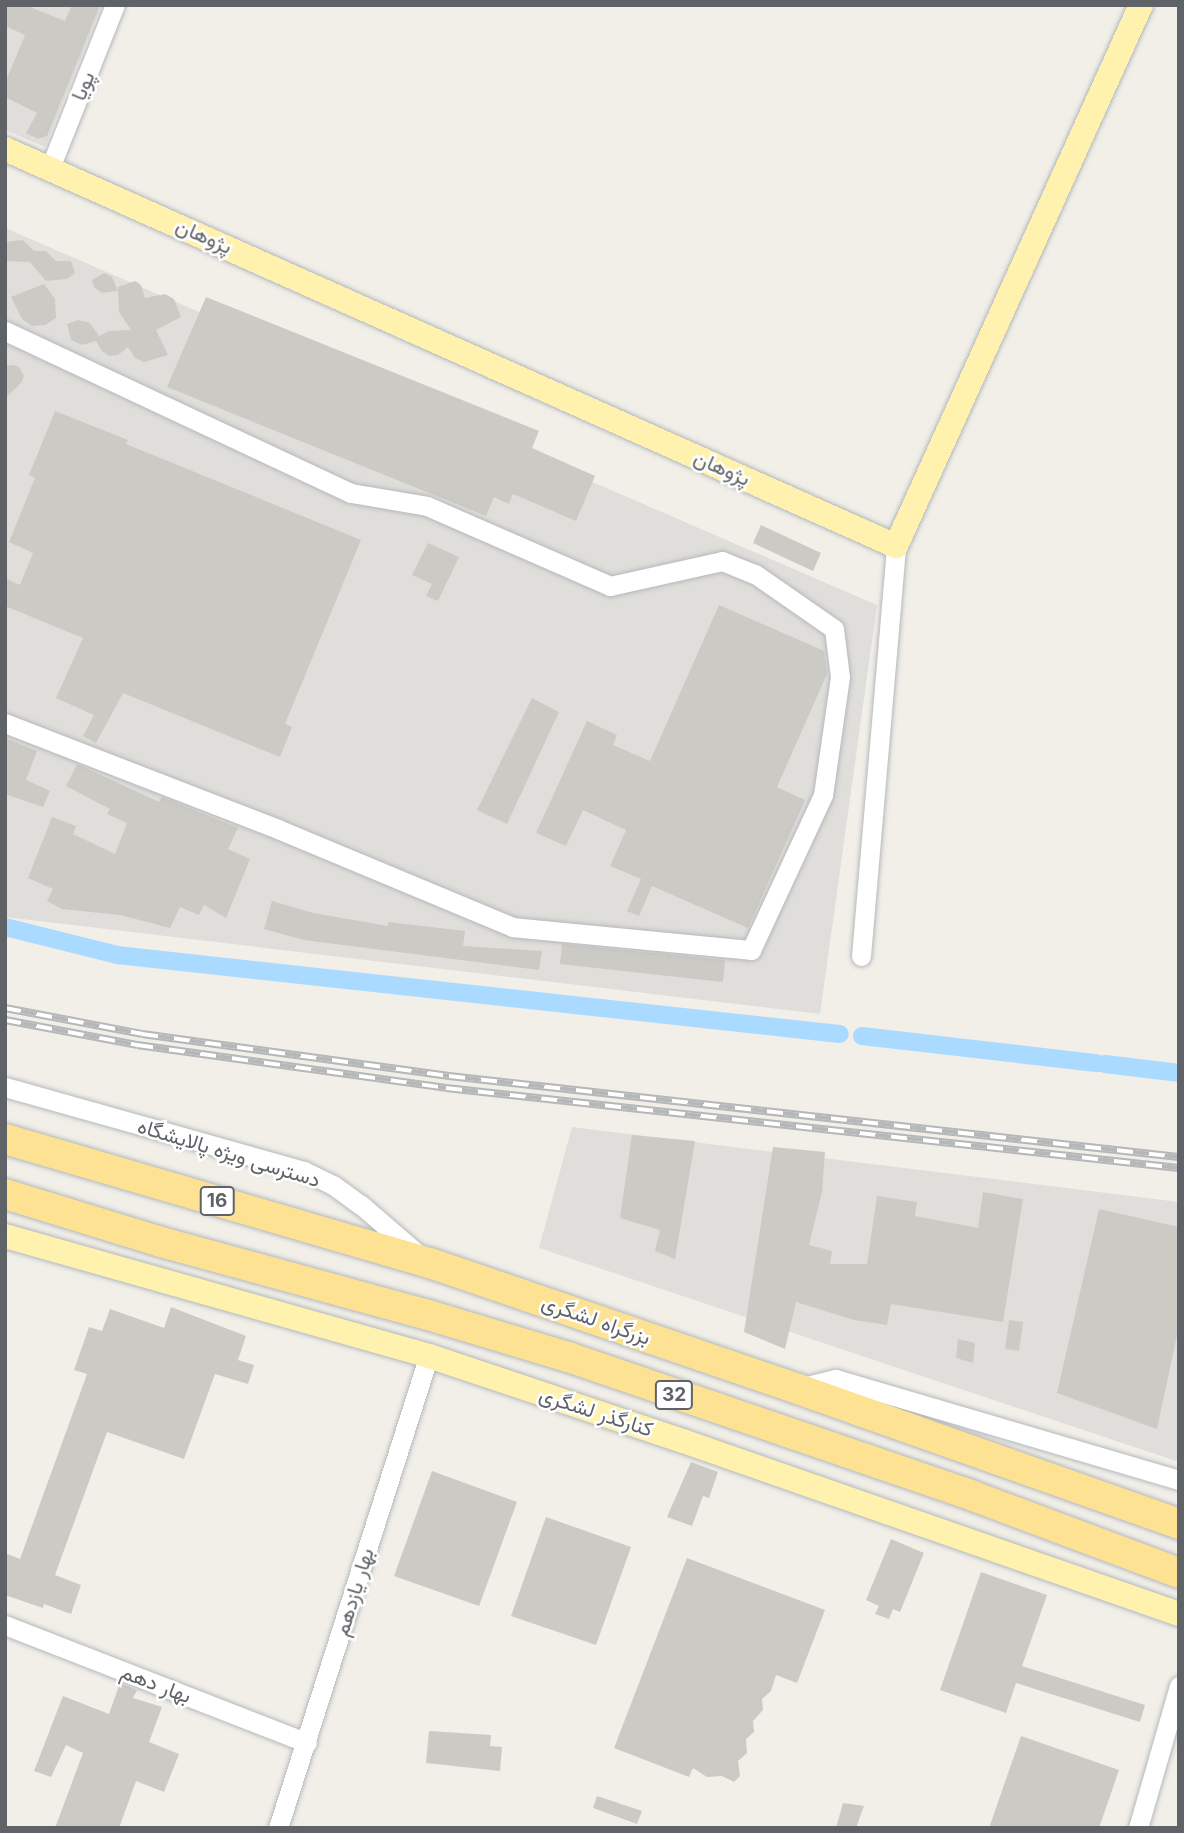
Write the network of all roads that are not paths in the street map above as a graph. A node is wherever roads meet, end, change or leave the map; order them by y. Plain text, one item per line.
1 (115, 5) edge
2 (1141, 5) edge
3 (5, 149) edge
4 (50, 167) junction
5 (5, 331) edge
6 (896, 546) junction
7 (5, 723) edge
8 (861, 956) dead end
9 (5, 1087) edge
10 (5, 1139) edge
11 (5, 1194) edge
12 (5, 1213) edge
13 (5, 1236) edge
14 (161, 1242) junction
15 (430, 1263) junction
16 (429, 1356) junction
17 (798, 1389) junction
18 (1179, 1480) edge
19 (1179, 1524) edge
20 (1179, 1573) edge
21 (1179, 1614) edge
22 (5, 1625) edge
23 (1179, 1686) edge
24 (307, 1742) junction
25 (278, 1828) edge
26 (284, 1828) edge
27 (1138, 1828) edge

1 - 4 street, پویا
2 - 6 main road
3 - 4 main road, پژوهان
4 - 6 main road, پژوهان
5 - 7 street
6 - 8 street
9 - 15 street, دسترسی ویژه پالایشگاه
10 - 15 highway, بزرگراه لشگری / 16
11 - 14 highway
12 - 14 highway
13 - 16 main road, کنارگذر لشگری
14 - 20 highway, 32
15 - 17 highway, بزرگراه لشگری / 32
16 - 21 main road, کنارگذر لشگری
16 - 24 street, بهار یازدهم
17 - 18 street
17 - 19 highway, بزرگراه لشگری / 32
22 - 24 street, بهار دهم
23 - 27 street
24 - 25 street, بهار یازدهم
25 - 26 street

